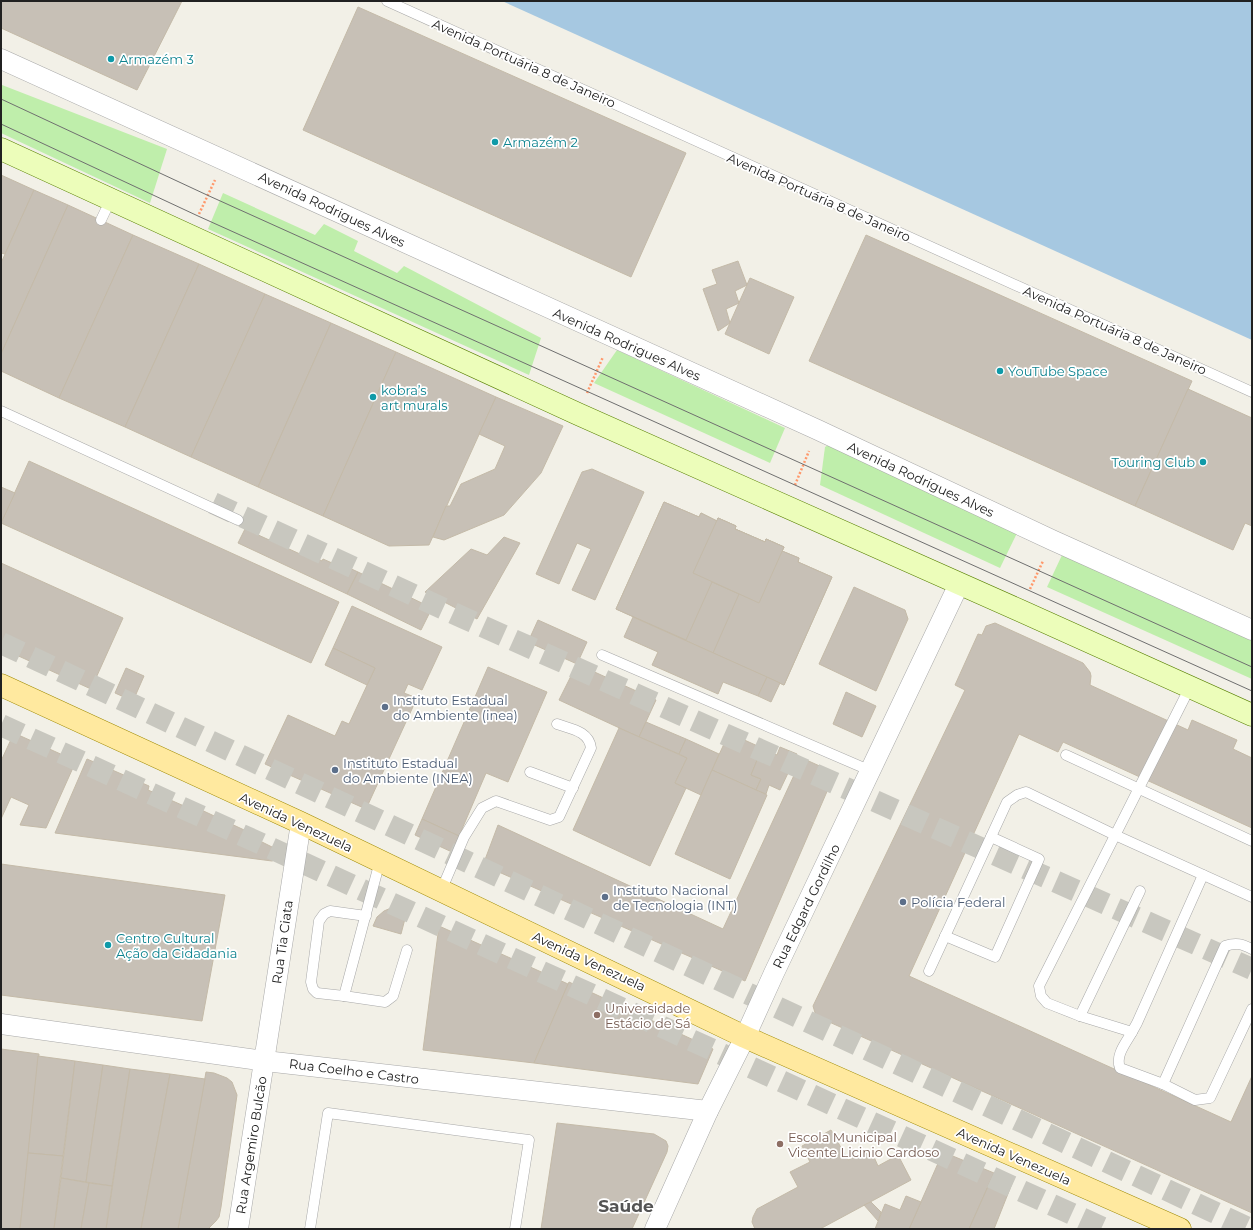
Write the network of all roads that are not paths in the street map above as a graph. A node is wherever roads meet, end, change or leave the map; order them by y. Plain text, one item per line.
1 (387, 1) edge
2 (1, 59) edge
3 (1, 149) edge
4 (111, 199) junction
5 (101, 220) dead end
6 (1252, 392) edge
7 (1, 411) edge
8 (238, 520) dead end
9 (959, 584) junction
10 (1252, 630) edge
11 (602, 655) dead end
12 (1, 685) edge
13 (1190, 687) junction
14 (1252, 715) edge
15 (557, 724) dead end
16 (1066, 755) dead end
17 (871, 771) junction
18 (530, 772) dead end
19 (573, 788) junction
20 (1139, 788) junction
21 (301, 823) junction
22 (1115, 835) junction
23 (991, 837) junction
24 (1252, 841) edge
25 (380, 861) junction
26 (1203, 875) junction
27 (441, 891) junction
28 (1140, 891) dead end
29 (1252, 897) edge
30 (366, 916) junction
31 (946, 936) junction
32 (1252, 949) edge
33 (406, 950) dead end
34 (929, 971) dead end
35 (344, 996) junction
36 (1252, 1009) edge
37 (1080, 1016) junction
38 (1, 1024) edge
39 (1132, 1032) junction
40 (746, 1037) junction
41 (265, 1061) junction
42 (1163, 1084) junction
43 (708, 1111) junction
44 (238, 1229) edge
45 (310, 1229) edge
46 (515, 1229) edge
47 (655, 1229) edge
48 (1180, 1229) edge

1 - 6 lane, Avenida Portuária 8 de Janeiro
2 - 10 street, Avenida Rodrigues Alves
3 - 4 street
4 - 5 lane
4 - 9 street
7 - 8 lane
9 - 13 street
9 - 17 street, Rua Edgard Gordilho
11 - 17 lane
12 - 21 main road, Avenida Venezuela
13 - 14 street
13 - 20 lane
15 - 19 lane
16 - 20 lane
17 - 40 street, Rua Edgard Gordilho
18 - 19 lane
19 - 27 lane
20 - 22 lane
20 - 24 lane
21 - 25 main road, Avenida Venezuela
21 - 41 street, Rua Tia Ciata
22 - 23 lane
22 - 26 lane
22 - 37 lane
23 - 31 lane
23 - 31 lane
25 - 27 main road, Avenida Venezuela
25 - 30 lane
26 - 29 lane
26 - 39 lane
27 - 40 main road, Avenida Venezuela
28 - 37 lane
30 - 35 lane
30 - 35 lane
31 - 34 lane
32 - 42 lane
33 - 35 lane
36 - 42 lane
37 - 39 lane
38 - 41 street, Rua Coelho e Castro
39 - 42 lane
40 - 43 street, Rua Edgard Gordilho
40 - 48 main road, Avenida Venezuela
41 - 43 street, Rua Coelho e Castro
41 - 44 street, Rua Argemiro Bulcão
43 - 47 street, Rua Edgard Gordilho
45 - 46 lane

